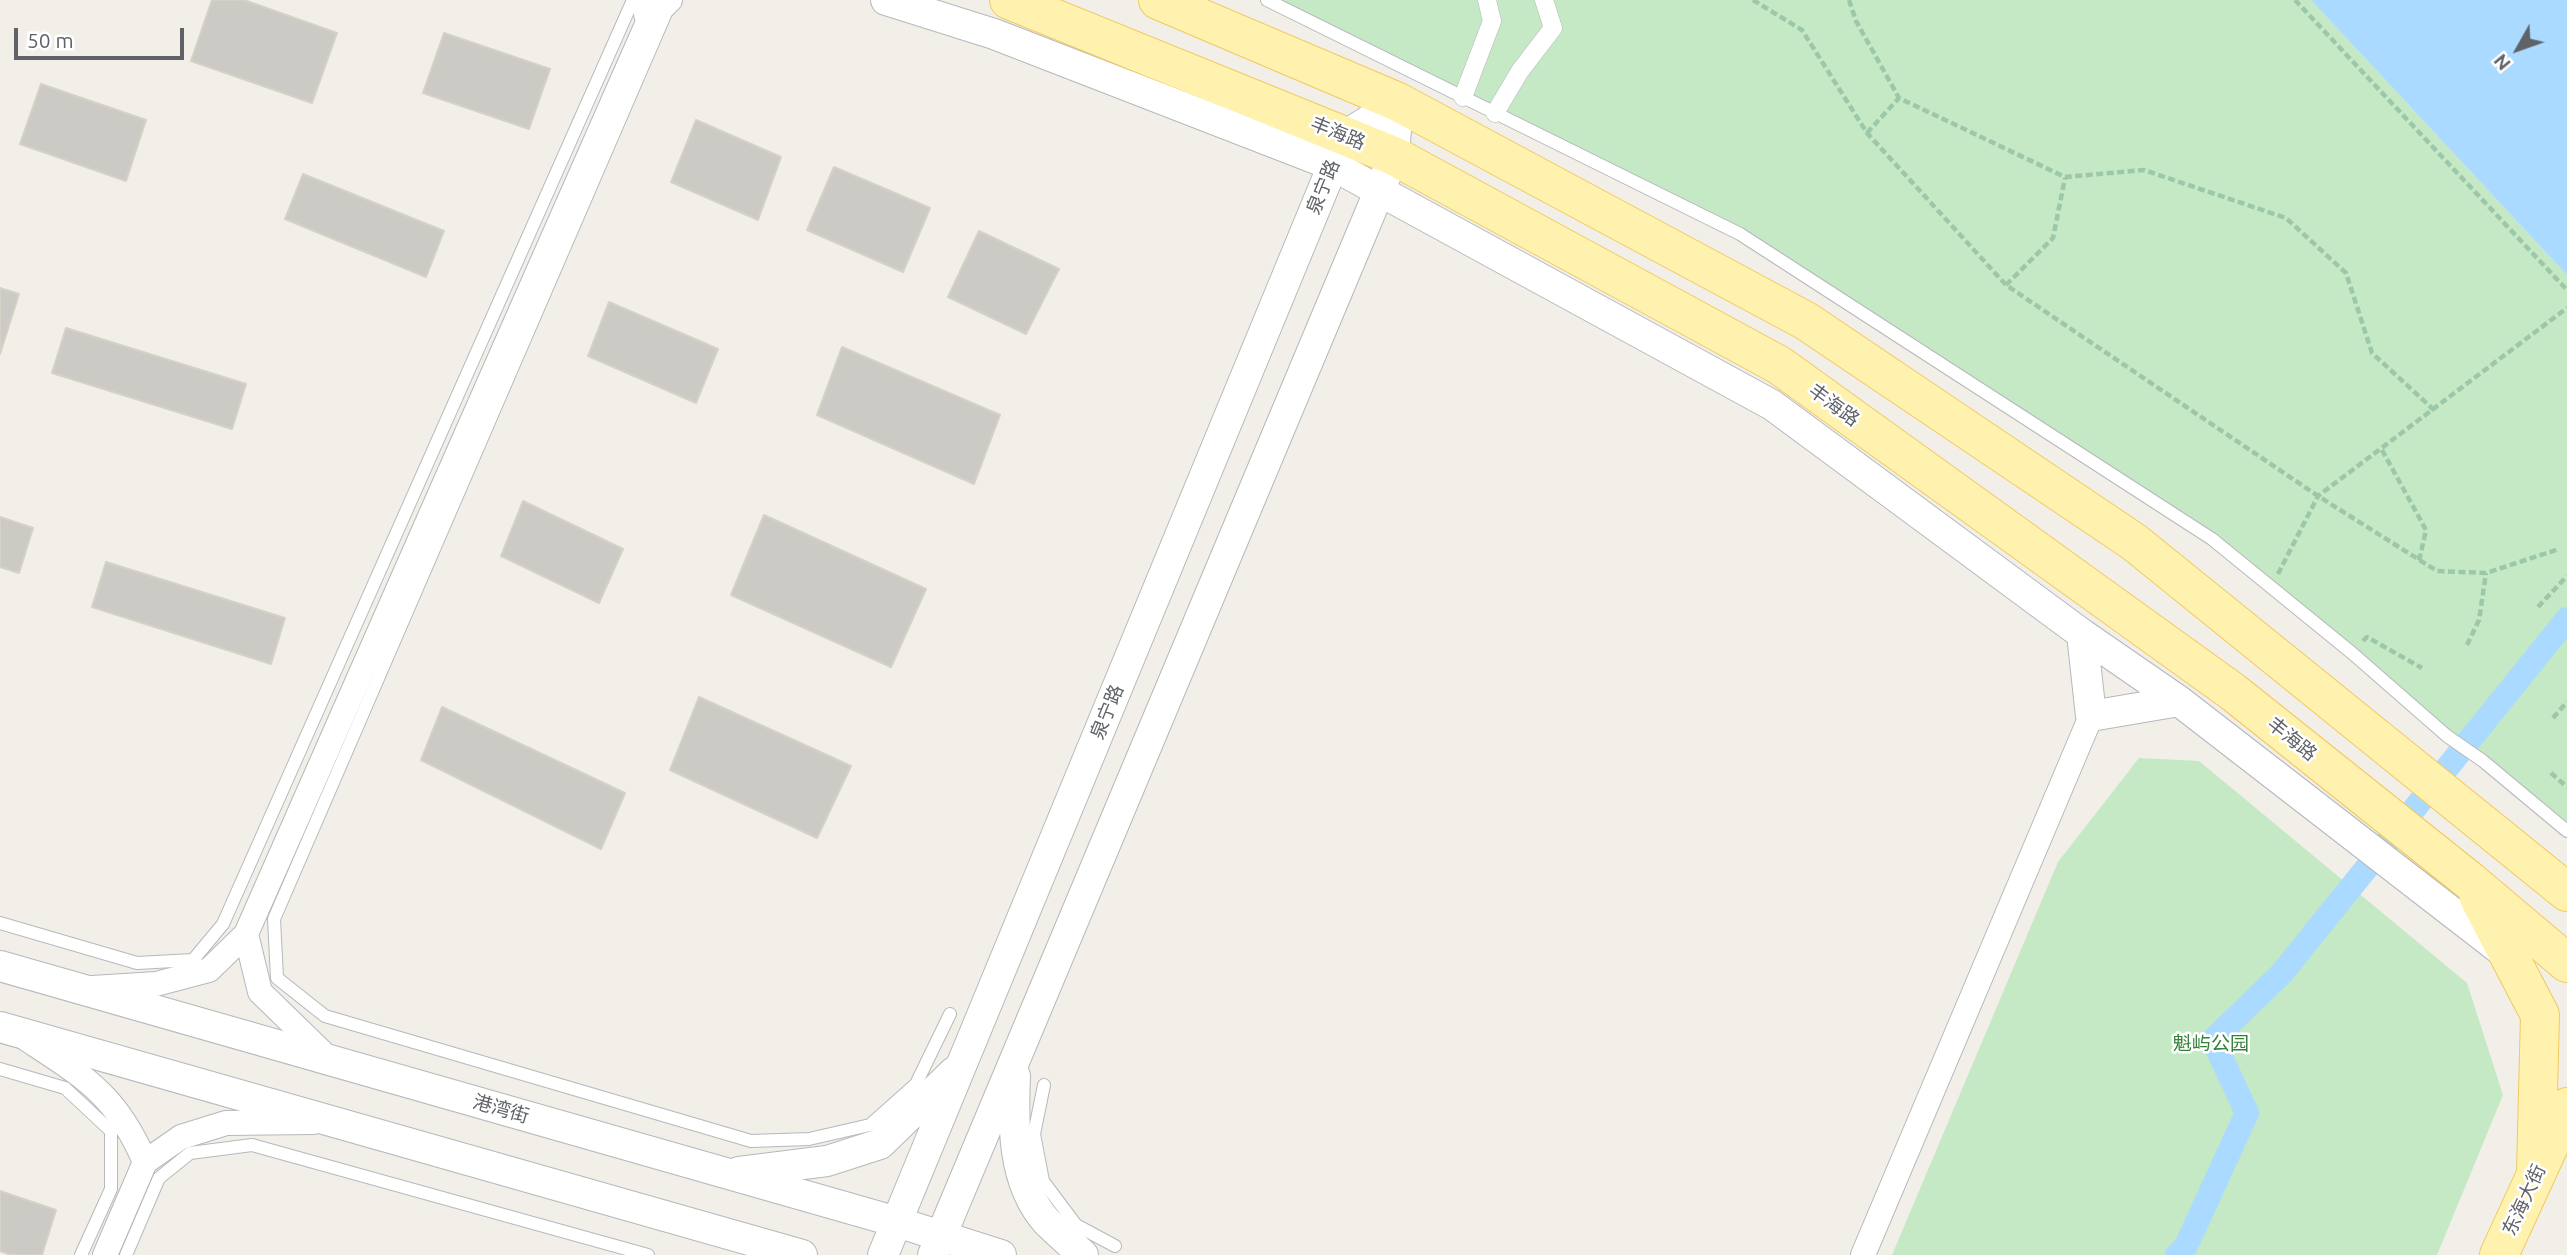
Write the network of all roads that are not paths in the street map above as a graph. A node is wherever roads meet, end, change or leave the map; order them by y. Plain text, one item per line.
1 (633, 0) edge
2 (670, 0) edge
3 (886, 0) edge
4 (1009, 0) edge
5 (1158, 0) edge
6 (1267, 0) edge
7 (1487, 0) edge
8 (1544, 0) edge
9 (645, 11) edge
10 (1463, 97) junction
11 (1398, 102) junction
12 (1495, 113) junction
13 (1338, 151) junction
14 (1394, 156) junction
15 (1380, 191) junction
16 (2082, 634) junction
17 (2179, 701) junction
18 (2091, 716) junction
19 (2567, 831) edge
20 (2470, 881) junction
21 (2567, 892) edge
22 (0, 923) edge
23 (246, 934) junction
24 (2509, 956) junction
25 (2567, 963) edge
26 (0, 966) edge
27 (80, 989) junction
28 (950, 1014) dead end
29 (8, 1030) edge
30 (1015, 1059) junction
31 (330, 1060) junction
32 (962, 1065) junction
33 (0, 1069) edge
34 (1044, 1085) dead end
35 (2567, 1107) edge
36 (334, 1122) junction
37 (145, 1162) junction
38 (2536, 1172) junction
39 (726, 1173) junction
40 (897, 1222) junction
41 (714, 1230) junction
42 (936, 1246) edge
43 (1115, 1246) dead end
44 (81, 1255) edge
45 (105, 1255) edge
46 (126, 1255) edge
47 (648, 1255) edge
48 (740, 1255) edge
49 (802, 1255) edge
50 (883, 1255) edge
51 (1001, 1255) edge
52 (1083, 1255) edge
53 (1863, 1255) edge
54 (2498, 1255) edge

1 - 22 lane
2 - 9 street
2 - 28 lane
3 - 13 street
4 - 13 main road, 丰海路
5 - 11 main road
6 - 10 lane
7 - 10 street
8 - 12 street
9 - 23 street
10 - 12 lane
11 - 13 street, 泉宁路
11 - 14 street
11 - 21 main road
12 - 19 lane
13 - 14 main road, 丰海路
13 - 15 street
13 - 32 street, 泉宁路
14 - 15 street
14 - 20 main road, 丰海路
15 - 16 street
15 - 30 street
16 - 17 street
16 - 18 street
17 - 18 street
17 - 24 street
18 - 53 street
20 - 24 main road
20 - 25 main road, 丰海路
23 - 27 street
23 - 31 street
24 - 38 main road
26 - 27 street, 港湾街
27 - 31 street, 港湾街
29 - 36 street
29 - 37 street
30 - 42 street
30 - 52 street
31 - 39 street, 港湾街
32 - 39 street
32 - 40 street, 泉宁路
33 - 44 lane
34 - 43 lane
35 - 38 main road, 东海大街
36 - 37 street
36 - 41 street
37 - 45 street
38 - 54 main road, 东海大街
39 - 40 street, 港湾街
40 - 42 street, 港湾街
40 - 50 street, 泉宁路
41 - 48 street
41 - 49 street
42 - 51 street, 港湾街
46 - 47 lane

